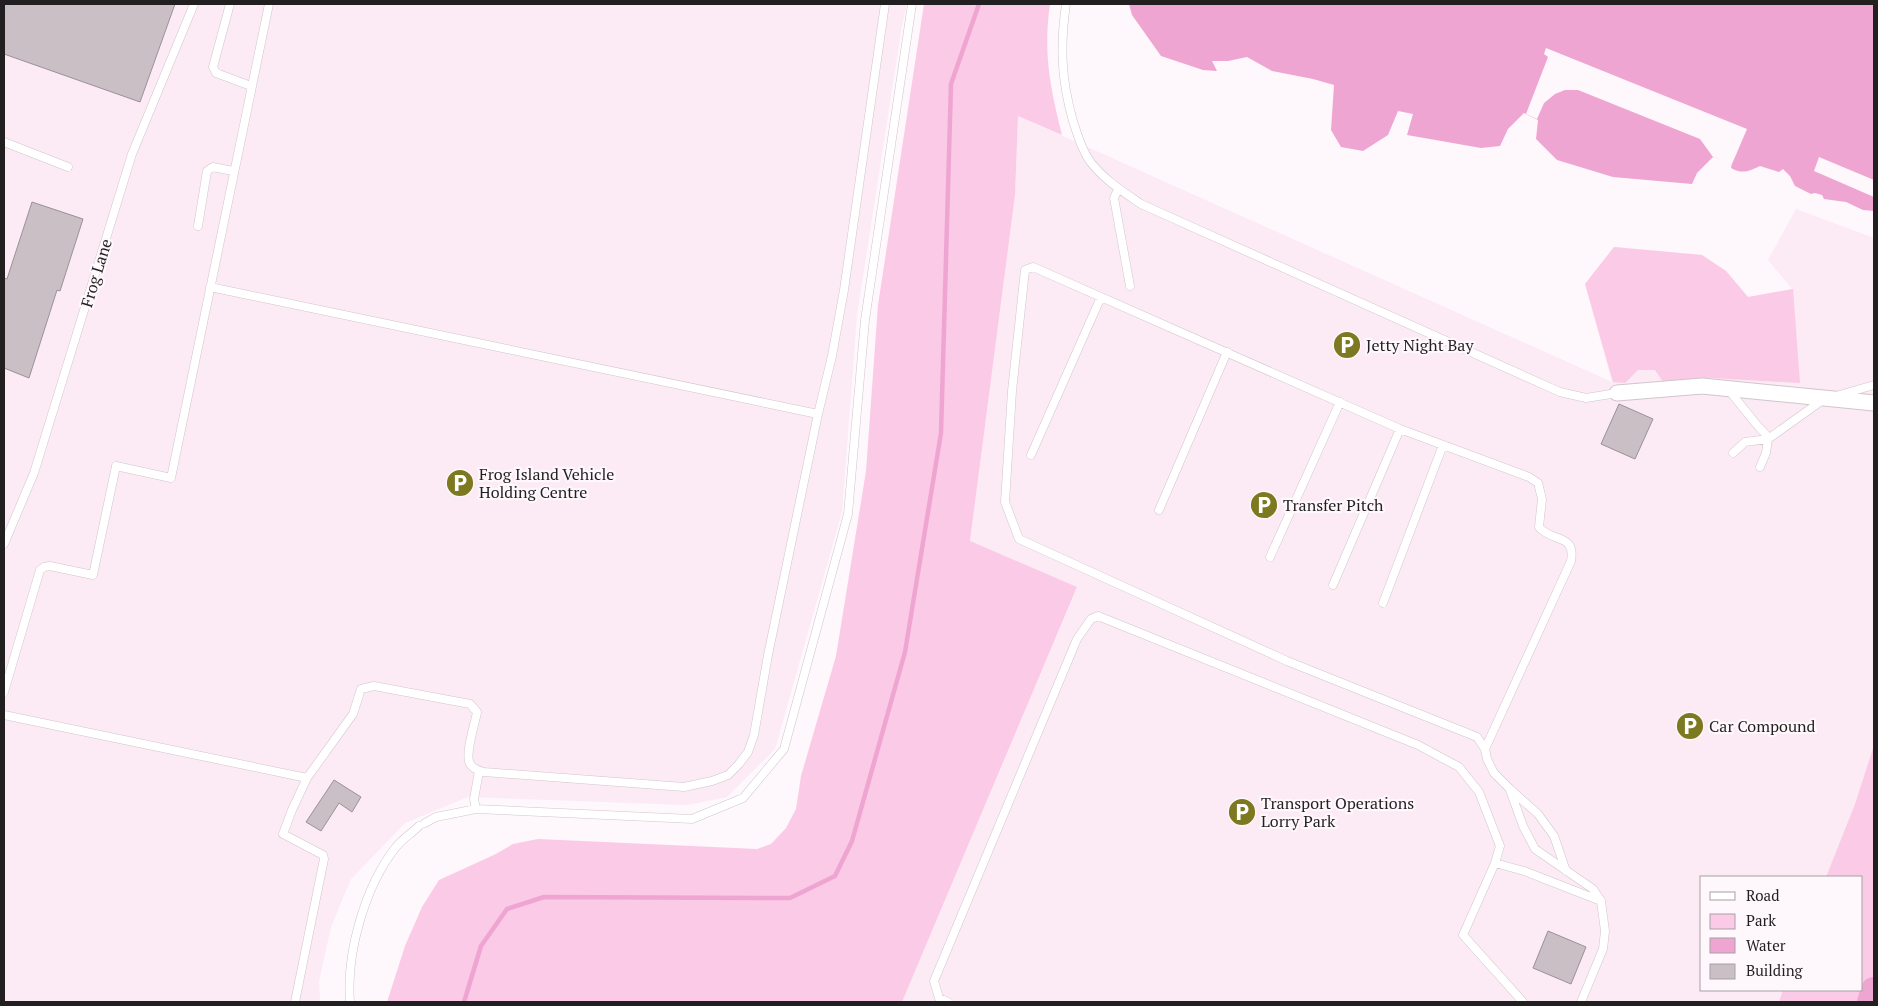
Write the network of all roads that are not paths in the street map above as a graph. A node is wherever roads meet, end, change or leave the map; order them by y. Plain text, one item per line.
1 (194, 4) edge
2 (230, 4) edge
3 (269, 4) edge
4 (885, 4) edge
5 (912, 4) edge
6 (1066, 4) edge
7 (251, 86) junction
8 (4, 142) edge
9 (68, 167) dead end
10 (233, 172) junction
11 (1118, 189) junction
12 (198, 226) dead end
13 (1130, 286) dead end
14 (210, 287) junction
15 (1101, 297) junction
16 (1227, 352) junction
17 (1874, 384) edge
18 (1726, 388) junction
19 (1617, 393) joint
20 (1828, 398) junction
21 (1340, 402) junction
22 (1874, 403) edge
23 (818, 414) junction
24 (1400, 429) junction
25 (1769, 439) junction
26 (1443, 445) junction
27 (1733, 453) dead end
28 (1031, 455) dead end
29 (1760, 468) dead end
30 (1159, 510) dead end
31 (4, 544) edge
32 (1270, 557) dead end
33 (1333, 585) dead end
34 (1383, 603) dead end
35 (4, 692) edge
36 (4, 715) edge
37 (1485, 749) junction
38 (479, 771) junction
39 (307, 778) junction
40 (1510, 789) junction
41 (476, 809) junction
42 (1495, 863) junction
43 (1566, 871) junction
44 (1601, 901) junction
45 (295, 1002) edge
46 (350, 1002) edge
47 (948, 1002) edge
48 (1523, 1002) edge
49 (1580, 1002) edge

1 - 31 lane, Frog Lane
2 - 7 lane
3 - 7 lane
4 - 23 lane
5 - 41 lane
6 - 11 lane
7 - 10 lane
8 - 9 lane
10 - 12 lane
10 - 14 lane
11 - 13 lane
11 - 19 lane
14 - 23 lane
14 - 35 lane
15 - 16 lane
15 - 28 lane
15 - 37 lane
16 - 21 lane
16 - 30 lane
17 - 20 lane
18 - 19 street
18 - 20 street
18 - 25 lane
20 - 22 street
20 - 25 lane
21 - 24 lane
21 - 32 lane
23 - 38 lane
24 - 26 lane
24 - 33 lane
25 - 27 lane
25 - 29 lane
26 - 34 lane
26 - 37 lane
36 - 39 lane
37 - 40 lane
38 - 39 lane
38 - 41 lane
39 - 45 lane
40 - 43 lane
40 - 43 lane
41 - 46 lane
42 - 44 lane
42 - 47 lane
42 - 48 lane
43 - 44 lane
44 - 49 lane

